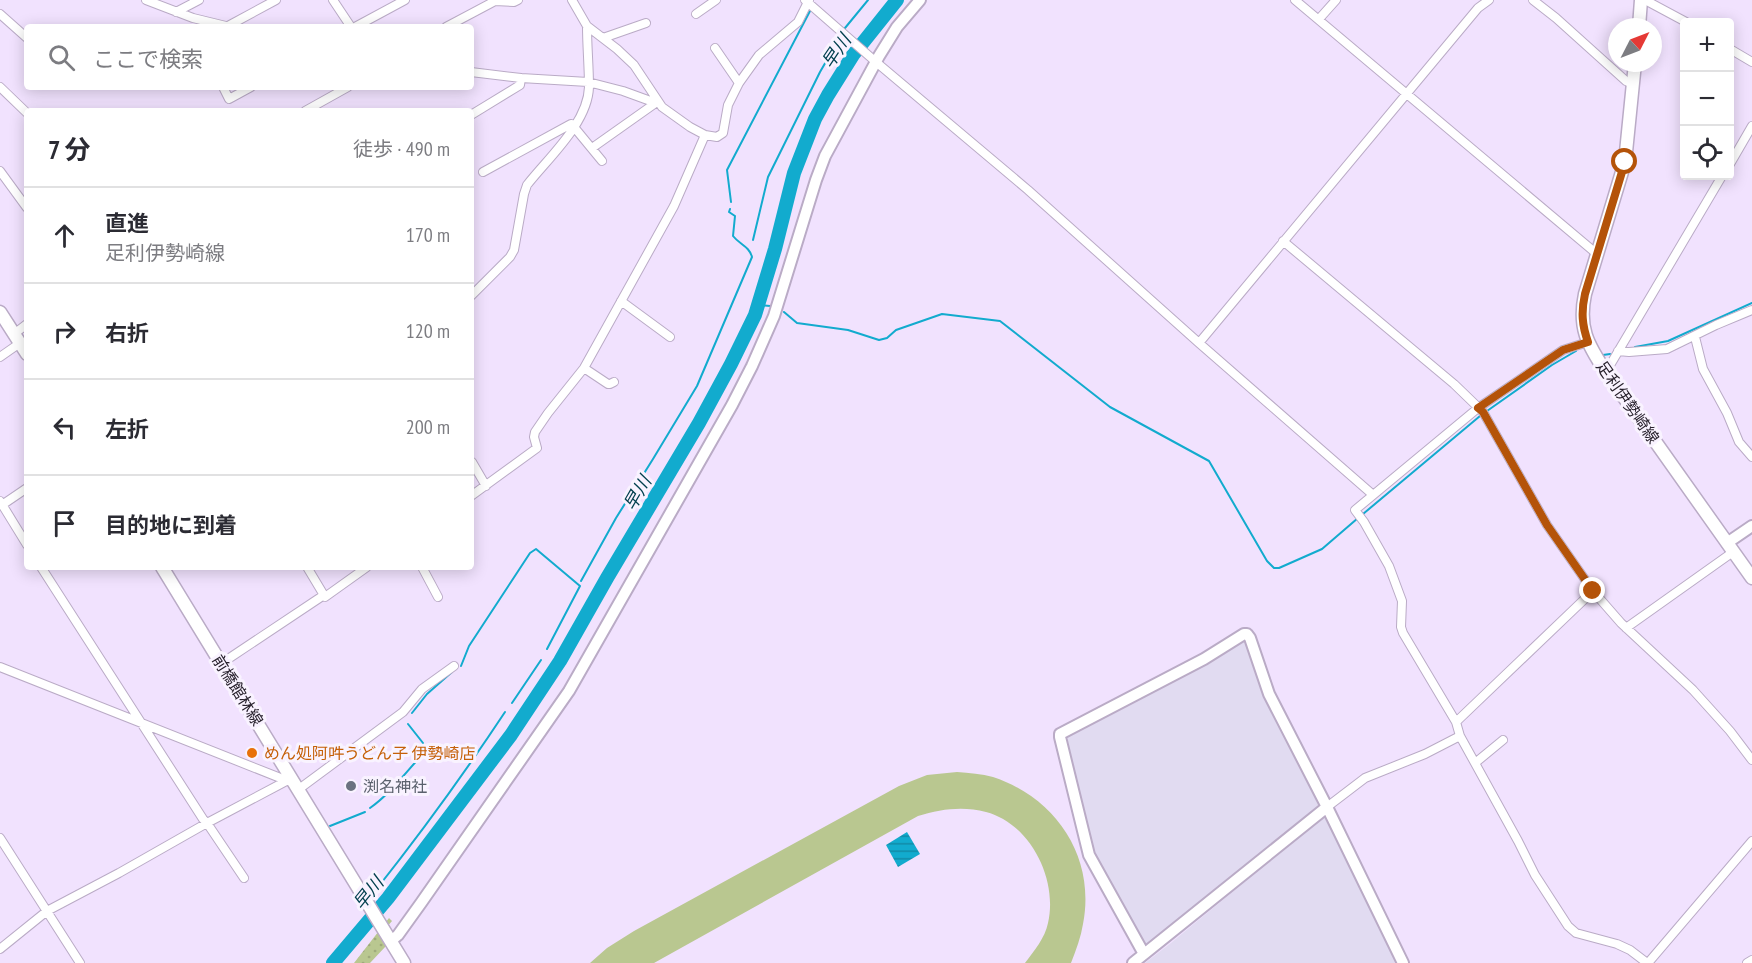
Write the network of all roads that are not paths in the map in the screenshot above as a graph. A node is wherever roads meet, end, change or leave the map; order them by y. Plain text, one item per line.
1 (146, 0) edge
2 (199, 0) edge
3 (276, 0) edge
4 (333, 0) edge
5 (405, 0) edge
6 (518, 0) edge
7 (572, 0) edge
8 (716, 0) edge
9 (920, 0) edge
10 (1295, 0) edge
11 (1336, 0) edge
12 (1489, 0) edge
13 (1533, 0) edge
14 (1643, 0) edge
15 (807, 1) edge
16 (176, 12) junction
17 (696, 14) dead end
18 (0, 15) edge
19 (1640, 18) edge
20 (1680, 19) edge
21 (1319, 20) junction
22 (646, 23) dead end
23 (217, 24) edge
24 (234, 24) edge
25 (349, 24) edge
26 (361, 24) edge
27 (452, 24) edge
28 (586, 26) junction
29 (24, 35) edge
30 (603, 38) junction
31 (716, 48) dead end
32 (1734, 51) edge
33 (873, 60) junction
34 (1752, 62) edge
35 (474, 72) edge
36 (1634, 72) edge
37 (521, 78) junction
38 (588, 82) junction
39 (739, 83) junction
40 (1633, 84) junction
41 (0, 87) edge
42 (224, 90) edge
43 (246, 90) edge
44 (343, 90) edge
45 (1407, 95) junction
46 (657, 102) junction
47 (310, 108) edge
48 (24, 110) edge
49 (474, 113) edge
50 (575, 126) junction
51 (1752, 126) edge
52 (705, 135) junction
53 (592, 148) junction
54 (1734, 157) edge
55 (602, 161) dead end
56 (0, 171) edge
57 (483, 172) dead end
58 (1720, 180) edge
59 (24, 204) edge
60 (1283, 241) junction
61 (1597, 254) junction
62 (474, 293) edge
63 (621, 301) junction
64 (1752, 310) edge
65 (0, 312) edge
66 (670, 337) dead end
67 (1695, 337) junction
68 (1588, 342) junction
69 (20, 343) edge
70 (1199, 343) junction
71 (1618, 351) junction
72 (0, 357) edge
73 (584, 368) junction
74 (1606, 372) junction
75 (614, 382) dead end
76 (1478, 408) junction
77 (1752, 457) edge
78 (474, 465) edge
79 (486, 486) junction
80 (24, 490) edge
81 (474, 494) edge
82 (1372, 494) junction
83 (1, 503) edge
84 (1752, 526) edge
85 (24, 540) edge
86 (1730, 548) junction
87 (43, 570) edge
88 (164, 570) edge
89 (309, 570) edge
90 (363, 570) edge
91 (424, 570) edge
92 (1752, 578) edge
93 (1593, 591) junction
94 (324, 595) junction
95 (438, 597) dead end
96 (1626, 628) junction
97 (222, 663) junction
98 (454, 666) dead end
99 (1, 670) edge
100 (140, 722) junction
101 (1456, 722) junction
102 (1460, 736) junction
103 (1503, 740) dead end
104 (1752, 760) edge
105 (1475, 763) junction
106 (290, 779) junction
107 (299, 789) junction
108 (1328, 807) junction
109 (207, 823) junction
110 (0, 838) edge
111 (1752, 841) edge
112 (244, 878) dead end
113 (47, 911) junction
114 (388, 937) junction
115 (0, 949) edge
116 (1144, 954) junction
117 (1752, 960) edge
118 (80, 963) edge
119 (404, 963) edge
120 (1133, 963) edge
121 (1403, 963) edge
122 (1647, 963) edge
123 (1747, 963) edge

1 - 16 street
2 - 16 street
3 - 24 street
4 - 25 street
5 - 26 street
6 - 27 street
7 - 28 street
8 - 17 street
9 - 33 street
10 - 21 street
11 - 21 street
12 - 45 street
13 - 40 street
14 - 19 main road
14 - 20 street
15 - 33 street
15 - 39 street
16 - 23 street
18 - 29 street
21 - 45 street
22 - 30 street
28 - 30 street
28 - 38 street
30 - 46 street
31 - 39 street
32 - 34 street
33 - 70 street
33 - 114 street
35 - 37 street
36 - 40 main road, 足利伊勢崎線
37 - 38 street
37 - 49 street
38 - 46 street
38 - 50 street
39 - 52 street
40 - 61 main road, 足利伊勢崎線
41 - 48 street
42 - 43 street
44 - 47 street
45 - 60 street
45 - 61 street
46 - 52 street
46 - 53 street
50 - 53 street
50 - 57 street
50 - 62 street
51 - 54 street
52 - 63 street
53 - 55 street
56 - 59 street
58 - 71 street
60 - 70 street
60 - 76 street
61 - 68 main road, 足利伊勢崎線
63 - 66 street
63 - 73 street
64 - 67 street
65 - 69 main road
67 - 71 street
67 - 77 street
68 - 74 main road, 足利伊勢崎線
68 - 76 street
69 - 72 street
70 - 82 street
71 - 74 street
73 - 75 street
73 - 79 street
74 - 86 main road, 足利伊勢崎線
76 - 82 street
76 - 93 street
78 - 79 street
79 - 81 street
80 - 83 street
82 - 101 street
83 - 85 street
84 - 86 street
86 - 92 main road, 足利伊勢崎線
86 - 96 street
87 - 100 street
88 - 97 main road, 前橋館林線
89 - 94 street
90 - 94 street
91 - 95 street
93 - 96 street
93 - 101 street
94 - 97 street
96 - 104 street
97 - 106 main road, 前橋館林線
98 - 107 street
99 - 100 street
100 - 106 street
100 - 109 street
101 - 102 street
102 - 105 street
102 - 108 street
103 - 105 street
105 - 122 street
106 - 107 main road, 前橋館林線
106 - 109 street
107 - 114 main road, 前橋館林線
108 - 116 street
108 - 116 street
108 - 121 street
109 - 112 street
109 - 113 street
110 - 113 street
111 - 122 street
113 - 115 street
113 - 118 street
114 - 119 main road
116 - 120 street
117 - 123 street

